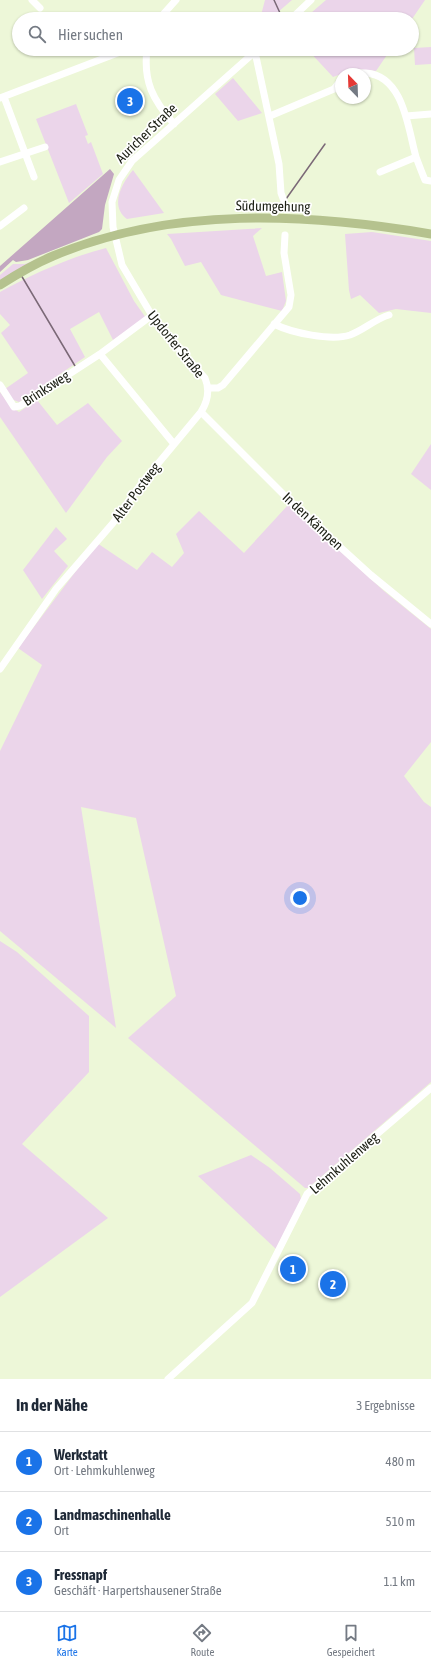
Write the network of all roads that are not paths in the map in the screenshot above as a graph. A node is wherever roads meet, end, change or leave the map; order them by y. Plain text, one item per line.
1 (32, 0) edge
2 (176, 0) edge
3 (312, 0) edge
4 (40, 8) dead end
5 (165, 12) edge
6 (299, 12) edge
7 (107, 56) edge
8 (147, 56) edge
9 (249, 56) edge
10 (257, 56) edge
11 (371, 74) edge
12 (335, 88) edge
13 (2, 97) edge
14 (431, 114) edge
15 (270, 116) junction
16 (406, 116) junction
17 (174, 124) junction
18 (45, 147) dead end
19 (26, 154) junction
20 (416, 157) junction
21 (0, 162) edge
22 (380, 172) dead end
23 (34, 177) dead end
24 (431, 181) edge
25 (284, 201) dead end
26 (24, 208) dead end
27 (0, 226) edge
28 (431, 234) edge
29 (284, 235) dead end
30 (114, 236) junction
31 (0, 285) edge
32 (389, 315) dead end
33 (152, 316) junction
34 (274, 324) junction
35 (100, 354) junction
36 (0, 385) edge
37 (208, 388) junction
38 (201, 412) junction
39 (174, 444) junction
40 (431, 624) edge
41 (0, 669) edge
42 (431, 1088) edge
43 (168, 1379) edge

1 - 4 street
2 - 5 street
3 - 6 street
7 - 13 street
8 - 17 street
9 - 17 street, Auricher Straße
10 - 15 street
11 - 16 street
12 - 15 street
13 - 19 street
14 - 16 street
15 - 25 street
16 - 20 street
17 - 30 street, Auricher Straße
18 - 19 street
19 - 21 street
19 - 23 street
20 - 22 street
20 - 24 street
26 - 27 street
28 - 30 main road, Südumgehung
29 - 34 street
30 - 31 main road
30 - 33 street, Updorfer Straße
32 - 34 street
33 - 35 street, Brinksweg
33 - 37 street, Updorfer Straße
34 - 37 street
35 - 36 street, Brinksweg
35 - 39 street
37 - 38 street, Alter Postweg
38 - 39 street, Alter Postweg
38 - 40 street, In den Kämpen
39 - 41 street, Alter Postweg
42 - 43 street, Lehmkuhlenweg

